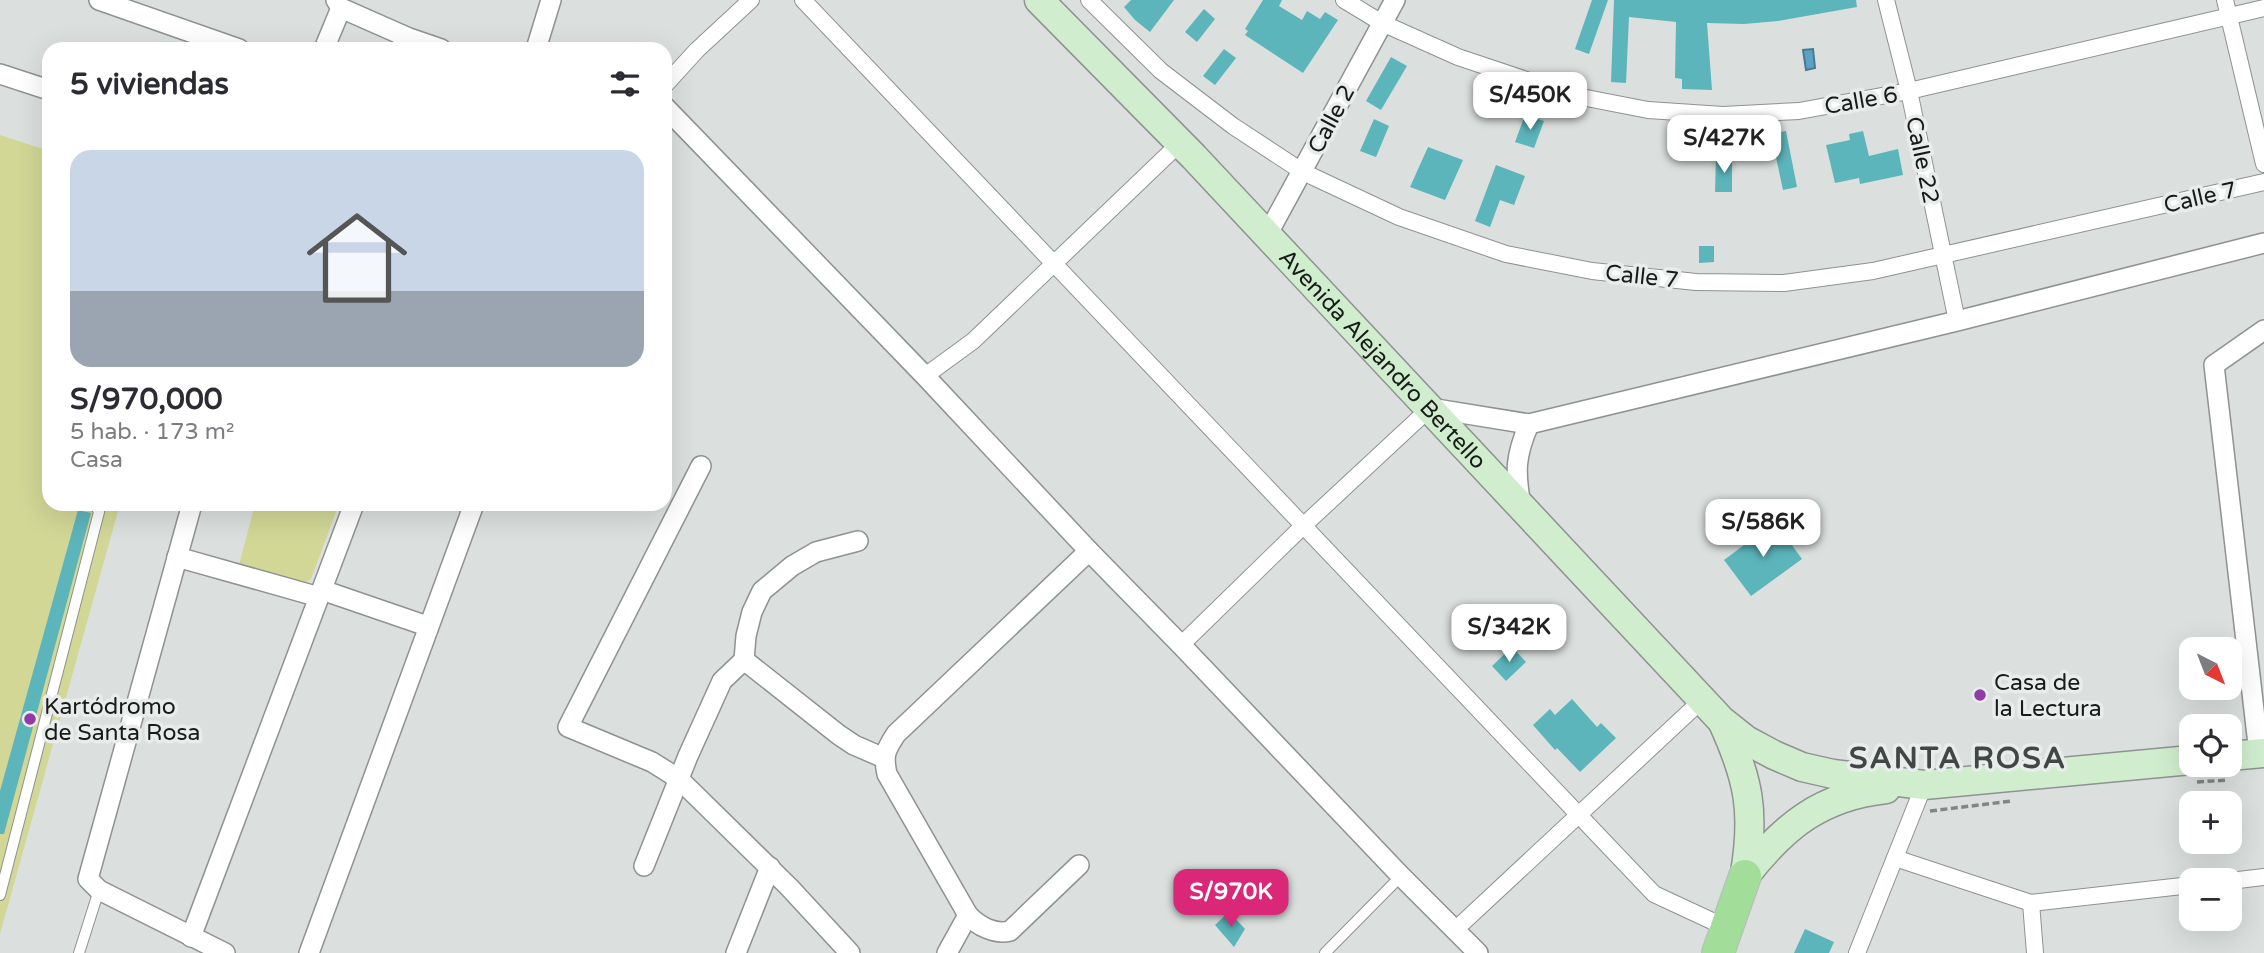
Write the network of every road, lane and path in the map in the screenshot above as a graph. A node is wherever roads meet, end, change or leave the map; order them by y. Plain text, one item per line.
1 (99, 0) edge
2 (551, 0) edge
3 (751, 0) edge
4 (803, 0) edge
5 (1039, 0) edge
6 (1089, 0) edge
7 (1344, 0) edge
8 (1395, 0) edge
9 (1886, 0) edge
10 (2225, 0) edge
11 (338, 4) edge
12 (2264, 8) edge
13 (2229, 17) junction
14 (1382, 23) junction
15 (219, 42) edge
16 (326, 42) edge
17 (421, 42) edge
18 (538, 42) edge
19 (0, 74) edge
20 (672, 77) edge
21 (42, 88) edge
22 (1909, 91) junction
23 (672, 114) edge
24 (1180, 143) junction
25 (2264, 164) edge
26 (1303, 172) junction
27 (2264, 182) edge
28 (1266, 237) junction
29 (2264, 243) edge
30 (1942, 255) junction
31 (1054, 263) junction
32 (1957, 321) junction
33 (2264, 330) edge
34 (925, 376) junction
35 (1430, 408) junction
36 (1529, 424) junction
37 (701, 466) dead end
38 (1521, 506) junction
39 (98, 511) edge
40 (190, 511) edge
41 (351, 511) edge
42 (471, 511) edge
43 (1302, 527) junction
44 (858, 541) dead end
45 (1089, 551) junction
46 (177, 557) junction
47 (320, 593) junction
48 (428, 626) junction
49 (1181, 645) junction
50 (744, 660) junction
51 (1702, 700) junction
52 (1722, 721) junction
53 (2262, 753) edge
54 (2242, 755) edge
55 (884, 758) junction
56 (2179, 761) edge
57 (679, 779) junction
58 (1924, 785) junction
59 (1578, 817) junction
60 (1895, 858) junction
61 (1079, 865) dead end
62 (644, 866) dead end
63 (770, 867) junction
64 (1401, 876) junction
65 (1745, 876) junction
66 (2264, 877) edge
67 (2242, 880) edge
68 (2179, 886) edge
69 (99, 890) junction
70 (0, 891) edge
71 (2031, 903) junction
72 (968, 915) junction
73 (1455, 930) junction
74 (191, 937) junction
75 (1723, 941) edge
76 (1863, 952) edge
77 (79, 953) edge
78 (226, 953) edge
79 (309, 953) edge
80 (736, 953) edge
81 (850, 953) edge
82 (947, 953) edge
83 (1325, 953) edge
84 (1478, 953) edge
85 (2035, 953) edge

1 - 15 street
2 - 18 street
3 - 20 street
4 - 31 street
5 - 24 main road, Avenida Alejandro Bertello
6 - 26 street, Calle 7
7 - 14 street, Calle 6
8 - 14 street, Calle 2
9 - 22 street, Calle 22
10 - 13 street
11 - 16 street
11 - 17 street
12 - 13 street, Calle 6
13 - 22 street, Calle 6
13 - 25 street
14 - 22 street, Calle 6
14 - 26 street, Calle 2
19 - 21 street
22 - 30 street, Calle 22
23 - 34 street
24 - 28 main road, Avenida Alejandro Bertello
24 - 31 street
26 - 28 street, Calle 2
26 - 30 street, Calle 7
27 - 30 street, Calle 7
28 - 35 main road, Avenida Alejandro Bertello
29 - 32 street
30 - 32 street, Calle 22
31 - 34 street
31 - 43 street
32 - 36 street
33 - 53 street
34 - 45 street
35 - 36 street
35 - 38 main road, Avenida Alejandro Bertello
35 - 43 street
36 - 38 street
37 - 57 street
38 - 51 main road, Avenida Alejandro Bertello
39 - 70 lane
40 - 46 street
41 - 47 street
42 - 48 street
43 - 49 street
43 - 59 street
44 - 50 street
45 - 49 street
45 - 55 street
46 - 47 street
46 - 69 street
47 - 48 street
47 - 74 street
48 - 79 street
49 - 64 street
50 - 55 street
50 - 57 street
51 - 52 main road, Avenida Alejandro Bertello
51 - 59 street
52 - 58 main road, Avenida Alejandro Bertello
52 - 65 main road, Avenida Alejandro Bertello
53 - 54 main road
55 - 72 street
56 - 58 main road, Avenida Alejandro Bertello
57 - 62 street
57 - 63 street
58 - 60 street
58 - 65 main road, Avenida Alejandro Bertello
59 - 73 street
59 - 75 street
60 - 71 street
60 - 76 street
61 - 72 street
63 - 80 street
63 - 81 street
64 - 73 street
64 - 83 lane
65 - 75 main road, Avenida Alejandro Bertello
66 - 67 street
68 - 71 street
69 - 74 street
69 - 77 lane
71 - 85 street
72 - 82 street
73 - 84 street
74 - 78 street

